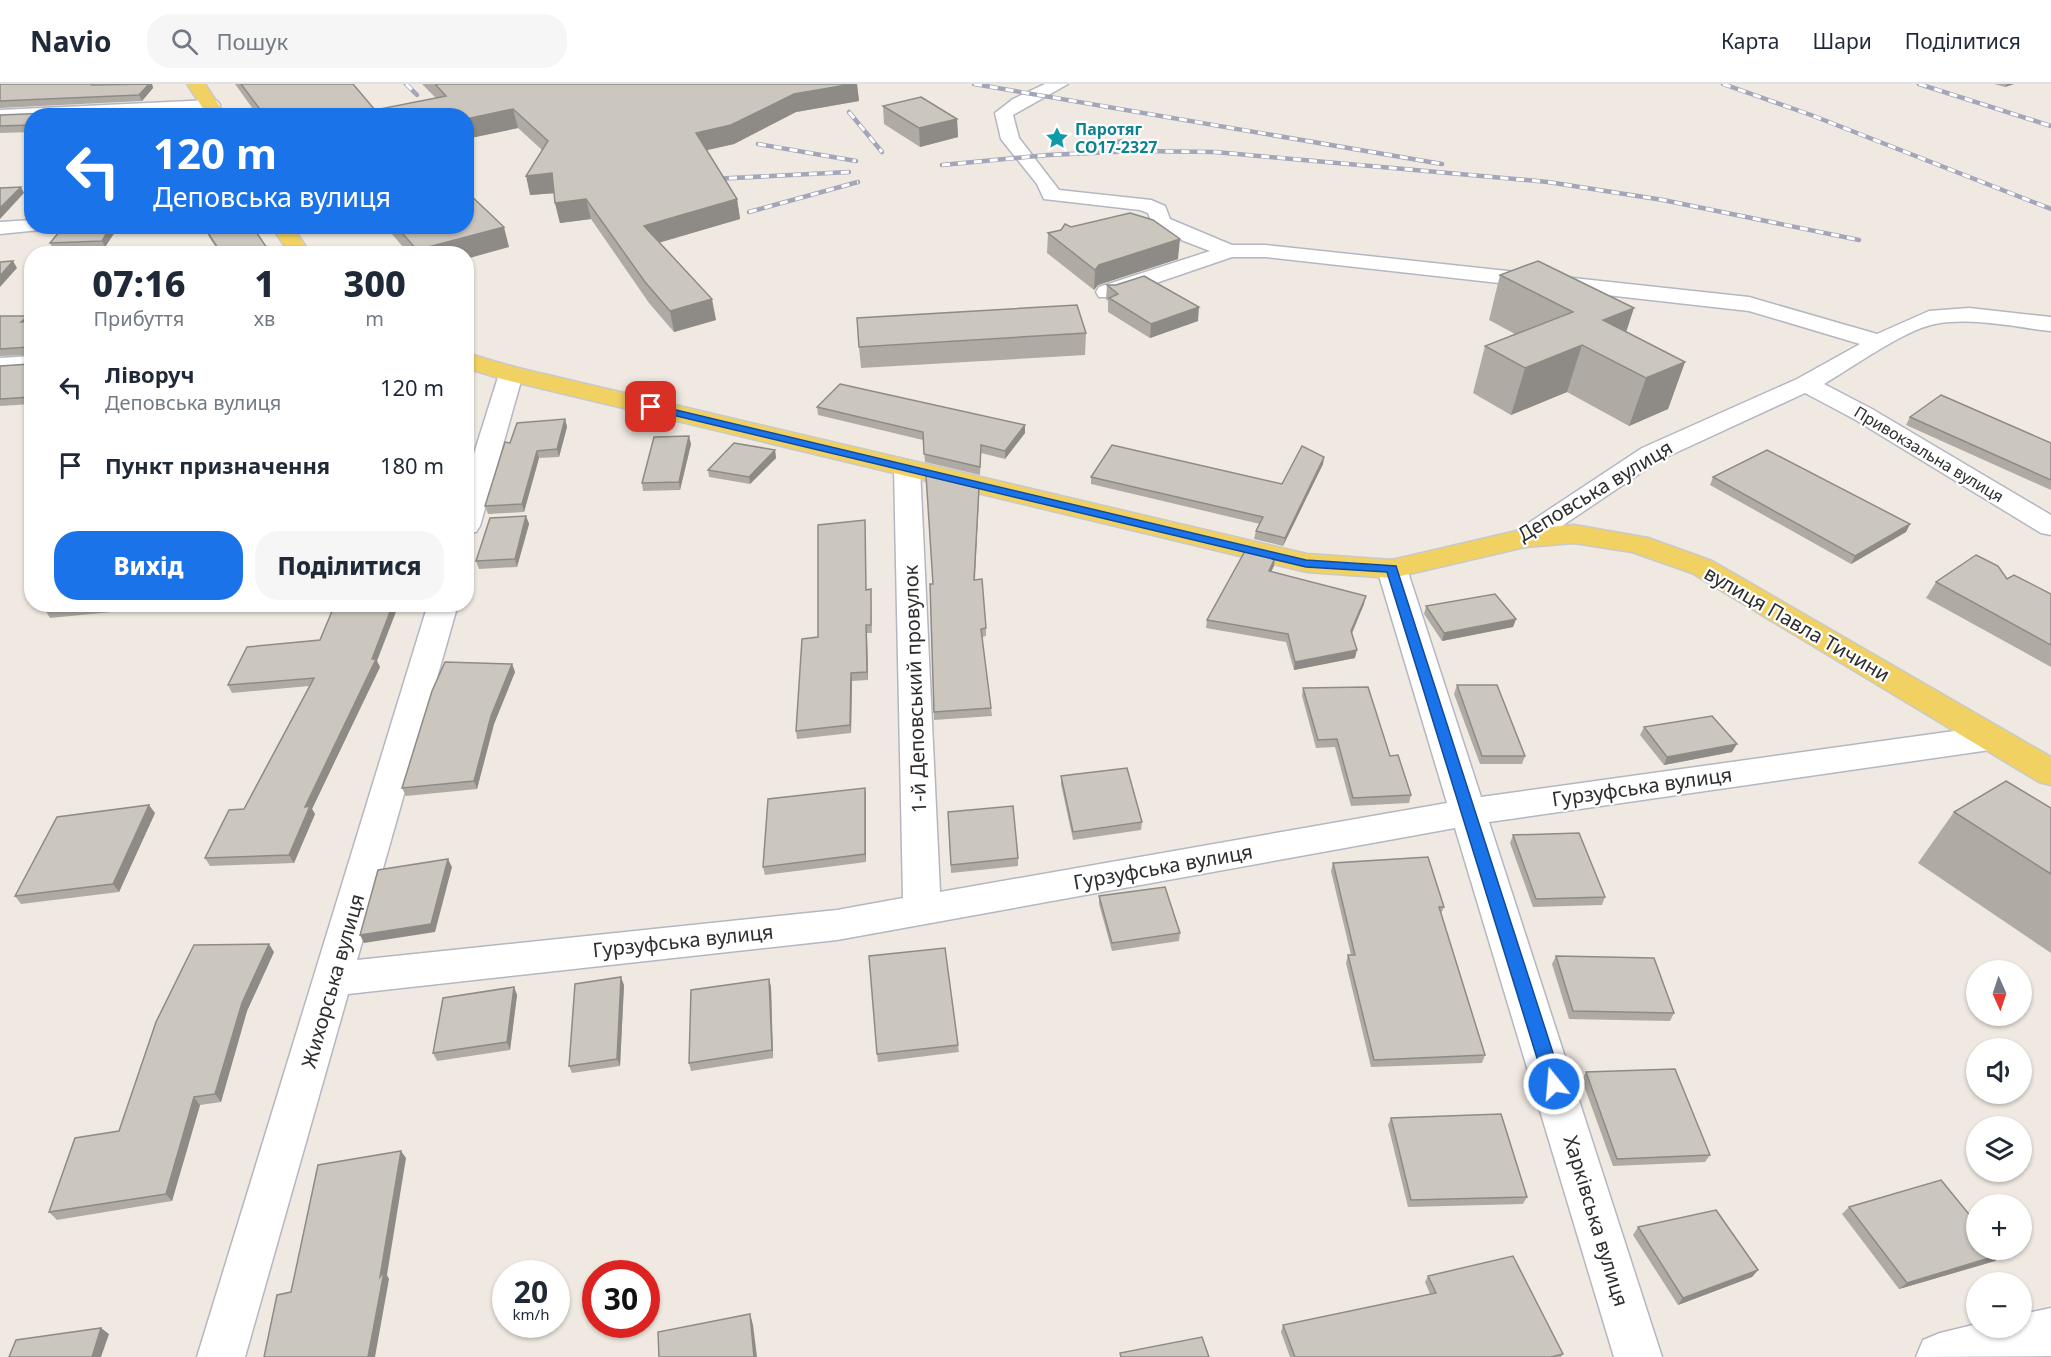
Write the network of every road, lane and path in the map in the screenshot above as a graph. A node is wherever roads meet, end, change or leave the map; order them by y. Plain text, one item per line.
1 (196, 84) edge
2 (1059, 84) edge
3 (213, 108) edge
4 (24, 114) edge
5 (0, 115) edge
6 (24, 227) edge
7 (0, 228) edge
8 (1230, 251) junction
9 (1107, 291) edge
10 (2051, 324) edge
11 (1888, 337) junction
12 (474, 362) edge
13 (24, 364) edge
14 (0, 365) edge
15 (511, 374) junction
16 (1806, 384) junction
17 (907, 468) junction
18 (474, 499) edge
19 (2051, 527) edge
20 (1525, 538) junction
21 (1392, 569) junction
22 (442, 612) edge
23 (1990, 738) junction
24 (2051, 772) edge
25 (1470, 812) junction
26 (922, 910) junction
27 (334, 979) junction
28 (2051, 1332) edge
29 (221, 1357) edge
30 (1638, 1357) edge
31 (1940, 1357) edge

1 - 3 main road
2 - 8 street
4 - 5 street
6 - 7 street
8 - 9 street
8 - 11 street
10 - 11 street, Деповська вулиця
11 - 16 street, Деповська вулиця
12 - 15 main road, Деповська вулиця
13 - 14 street
15 - 17 main road, Деповська вулиця
15 - 18 street
16 - 19 street, Привокзальна вулиця
16 - 20 street, Деповська вулиця
17 - 21 main road, Деповська вулиця
17 - 26 street, 1-й Деповський провулок
20 - 21 main road, Деповська вулиця
20 - 23 main road, вулиця Павла Тичини
21 - 25 street, Харківська вулиця
22 - 27 street, Жихорська вулиця
23 - 24 main road, вулиця Павла Тичини
23 - 25 street, Гурзуфська вулиця
25 - 26 street, Гурзуфська вулиця
25 - 30 street, Харківська вулиця
26 - 27 street, Гурзуфська вулиця
27 - 29 street, Жихорська вулиця
28 - 31 street

